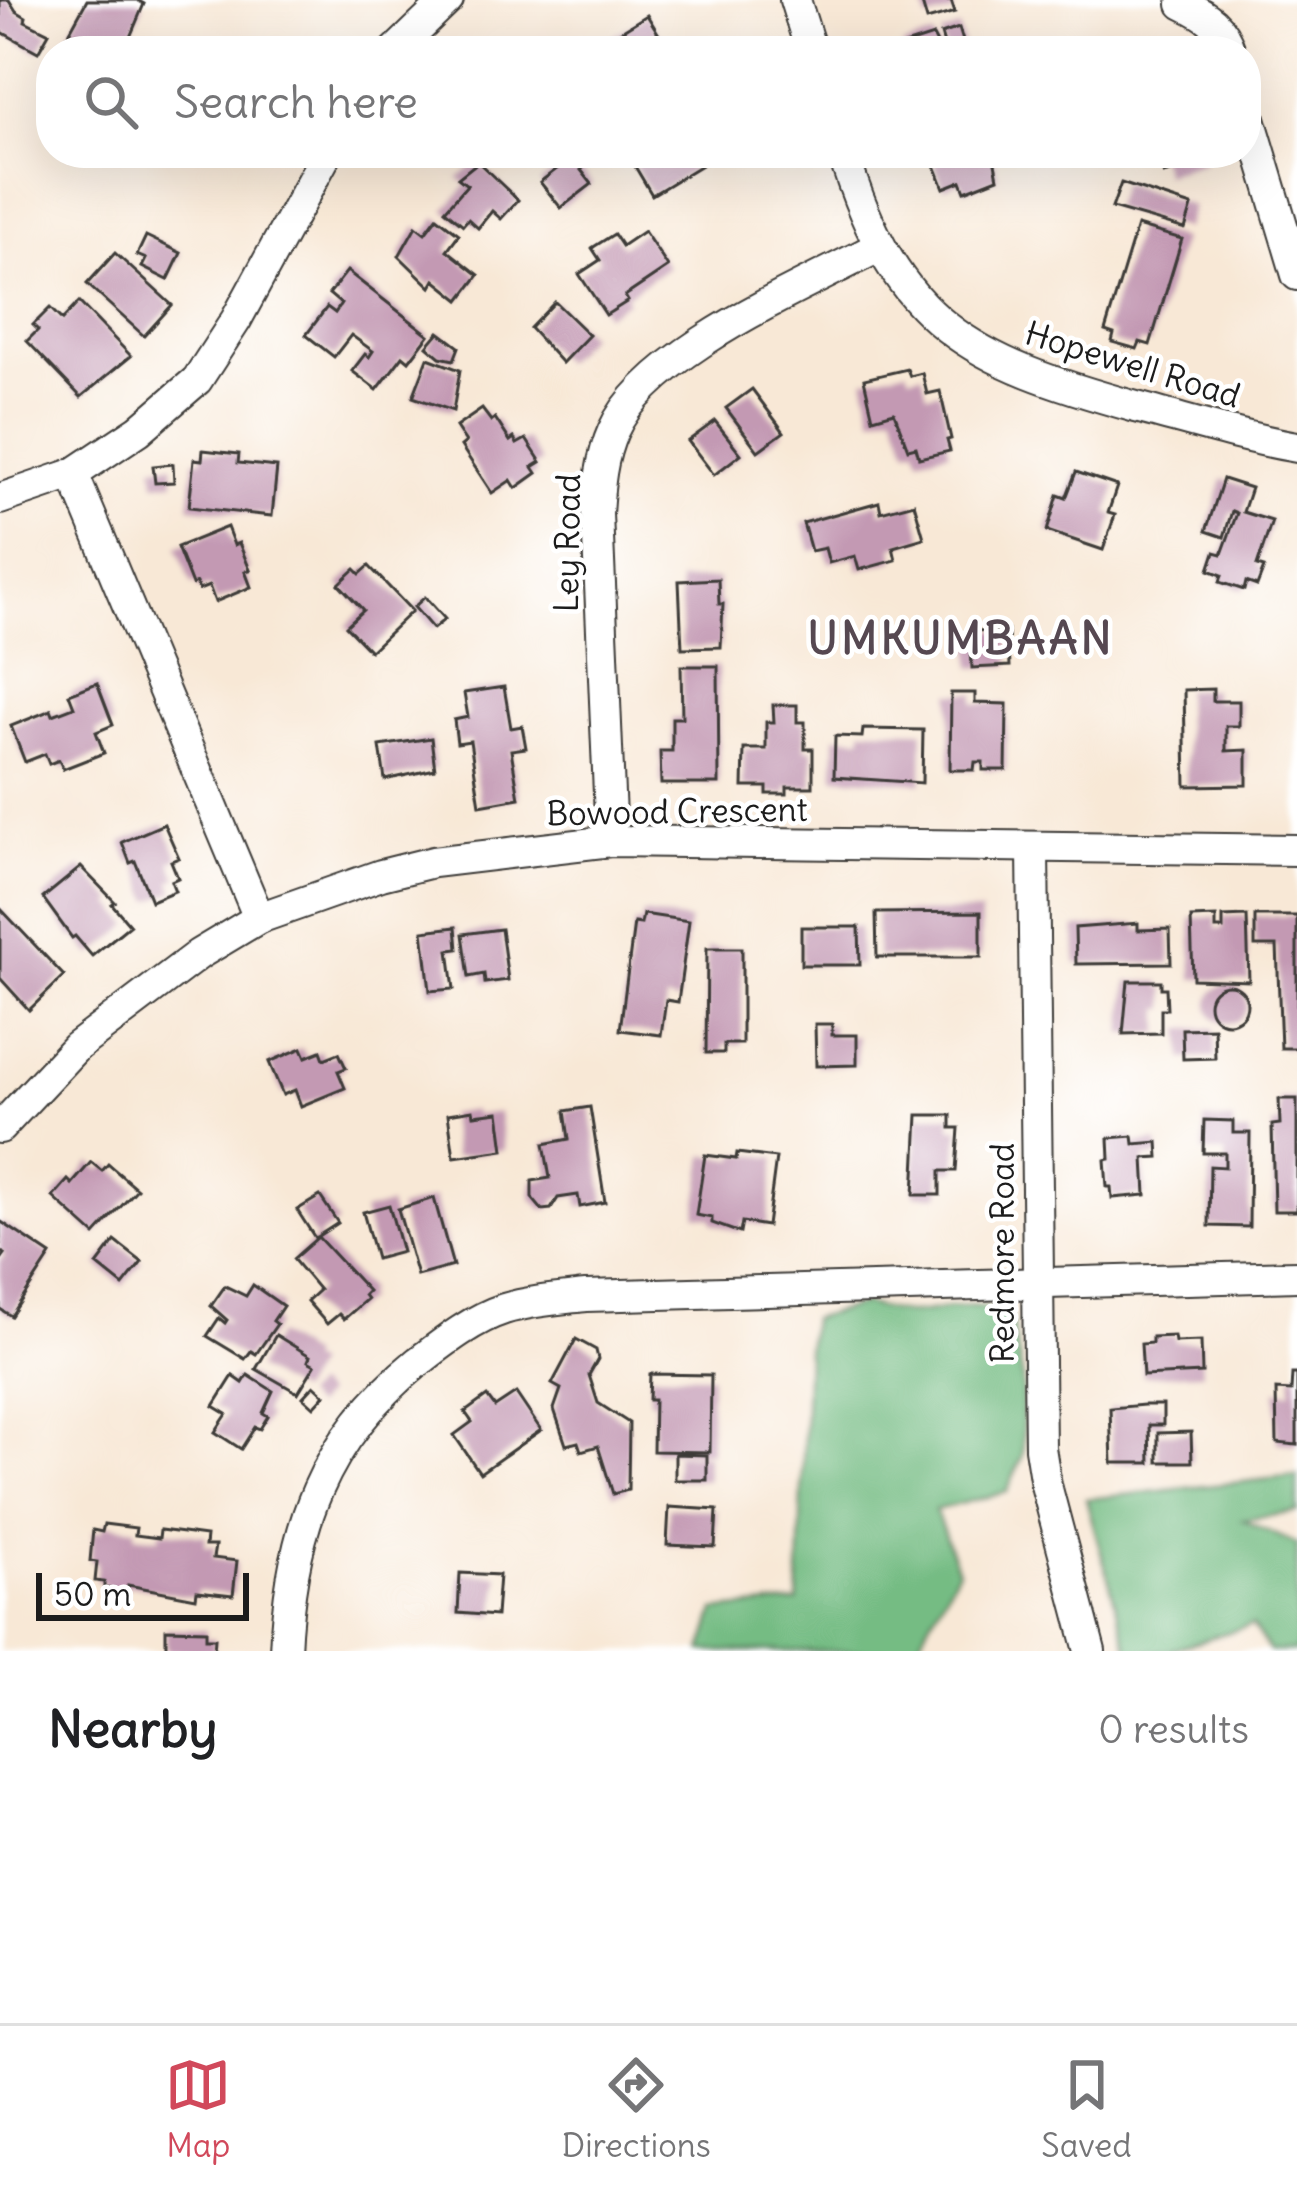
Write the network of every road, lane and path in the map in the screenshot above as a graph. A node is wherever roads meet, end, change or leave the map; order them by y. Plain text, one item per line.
1 (448, 0) edge
2 (795, 0) edge
3 (1184, 4) dead end
4 (410, 36) edge
5 (806, 36) edge
6 (1226, 36) edge
7 (1261, 155) edge
8 (319, 168) edge
9 (849, 168) edge
10 (878, 247) junction
11 (1297, 275) edge
12 (1297, 448) edge
13 (73, 474) junction
14 (0, 499) edge
15 (611, 841) junction
16 (1033, 849) junction
17 (1297, 850) edge
18 (259, 918) junction
19 (0, 1128) edge
20 (1297, 1276) edge
21 (1041, 1284) junction
22 (285, 1651) edge
23 (1090, 1651) edge

1 - 4 street
2 - 5 street
3 - 6 street
7 - 11 street
8 - 13 street
9 - 10 street, Hopewell Road
10 - 12 street, Hopewell Road
10 - 15 street, Ley Road
13 - 14 street
13 - 18 street
15 - 16 street, Bowood Crescent
15 - 18 street, Bowood Crescent
16 - 17 street, Bowood Crescent
16 - 21 street, Redmore Road
18 - 19 street, Bowood Crescent
20 - 21 street
21 - 22 street
21 - 23 street, Redmore Road

